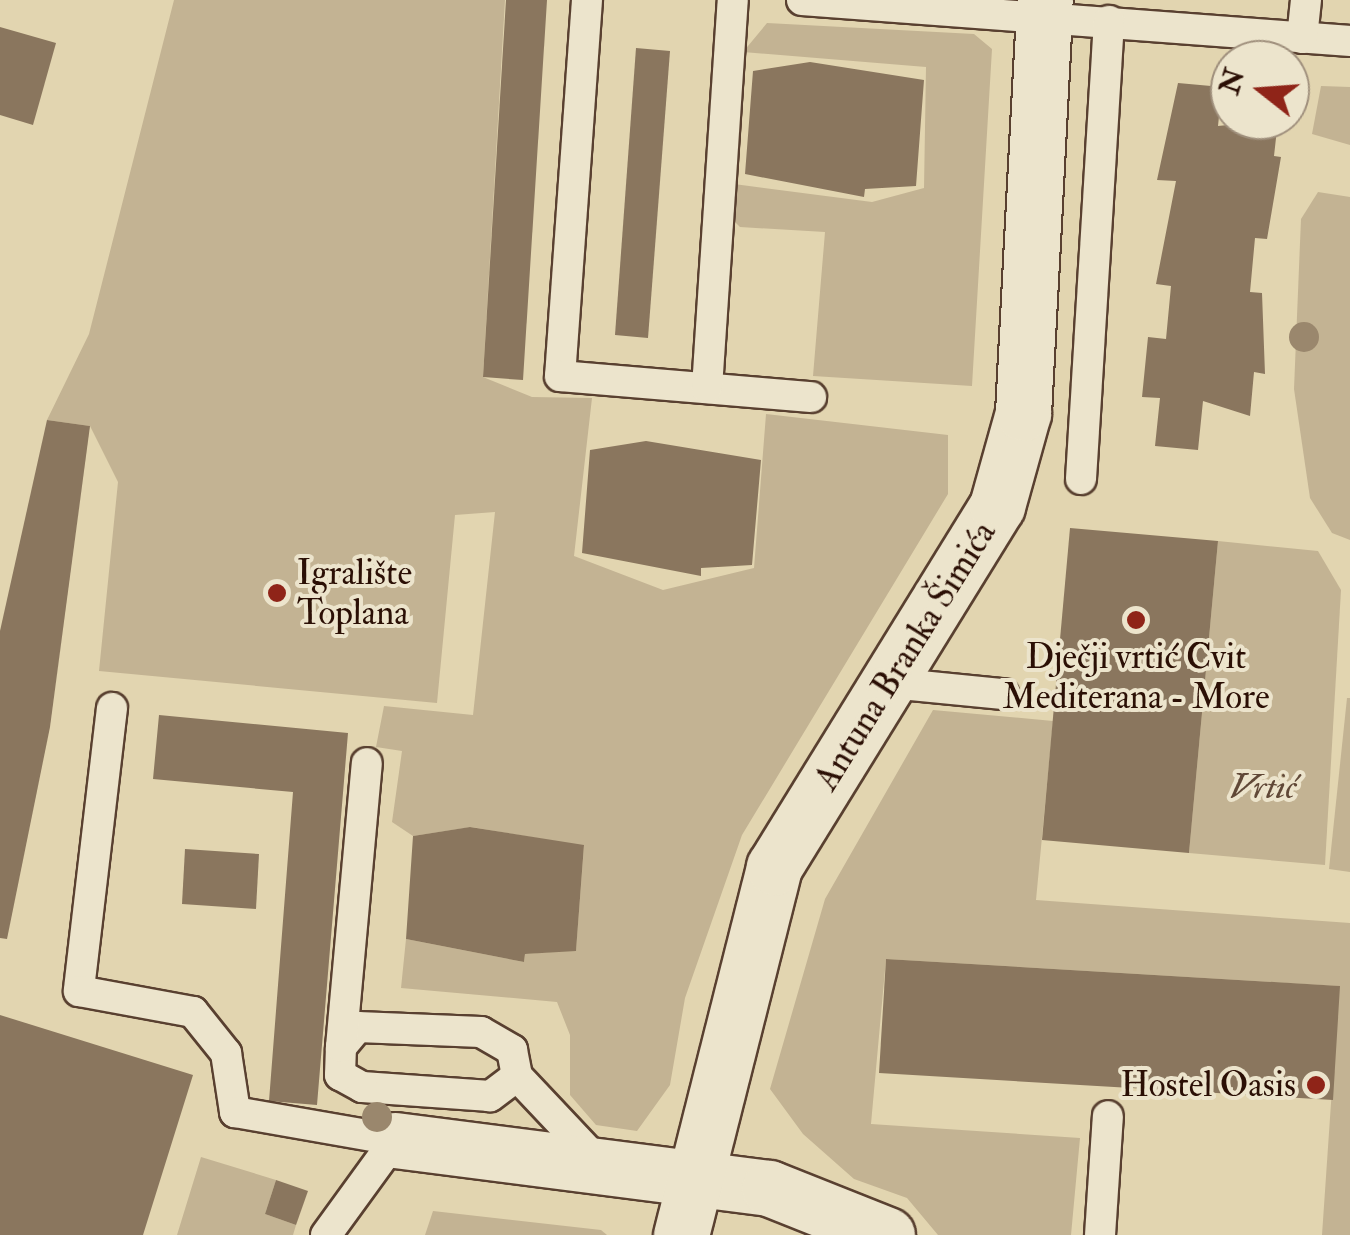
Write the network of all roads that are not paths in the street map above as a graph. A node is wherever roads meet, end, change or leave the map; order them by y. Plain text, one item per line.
1 (587, 0) edge
2 (733, 0) edge
3 (802, 0) edge
4 (1306, 0) edge
5 (1045, 8) edge
6 (1110, 20) junction
7 (1302, 38) junction
8 (1350, 41) edge
9 (707, 388) junction
10 (811, 397) dead end
11 (1082, 479) dead end
12 (890, 682) junction
13 (1002, 694) dead end
14 (112, 708) dead end
15 (367, 762) dead end
16 (341, 1047) junction
17 (516, 1076) junction
18 (1108, 1116) dead end
19 (395, 1140) junction
20 (601, 1166) junction
21 (698, 1176) junction
22 (825, 1217) edge
23 (326, 1235) edge
24 (681, 1235) edge
25 (887, 1235) edge
26 (1100, 1235) edge

1 - 9 lane
2 - 9 lane
3 - 5 lane
4 - 7 lane
5 - 6 lane
5 - 12 street, Antuna Branka Šimića
6 - 7 lane
6 - 11 lane
7 - 8 lane
9 - 10 lane
12 - 13 lane
12 - 21 street, Antuna Branka Šimića
14 - 19 lane
15 - 16 lane
16 - 17 lane
16 - 17 lane
17 - 20 lane
18 - 26 lane
19 - 20 street
19 - 23 lane
20 - 21 street
21 - 22 street
21 - 24 street, Antuna Branka Šimića
22 - 25 street

